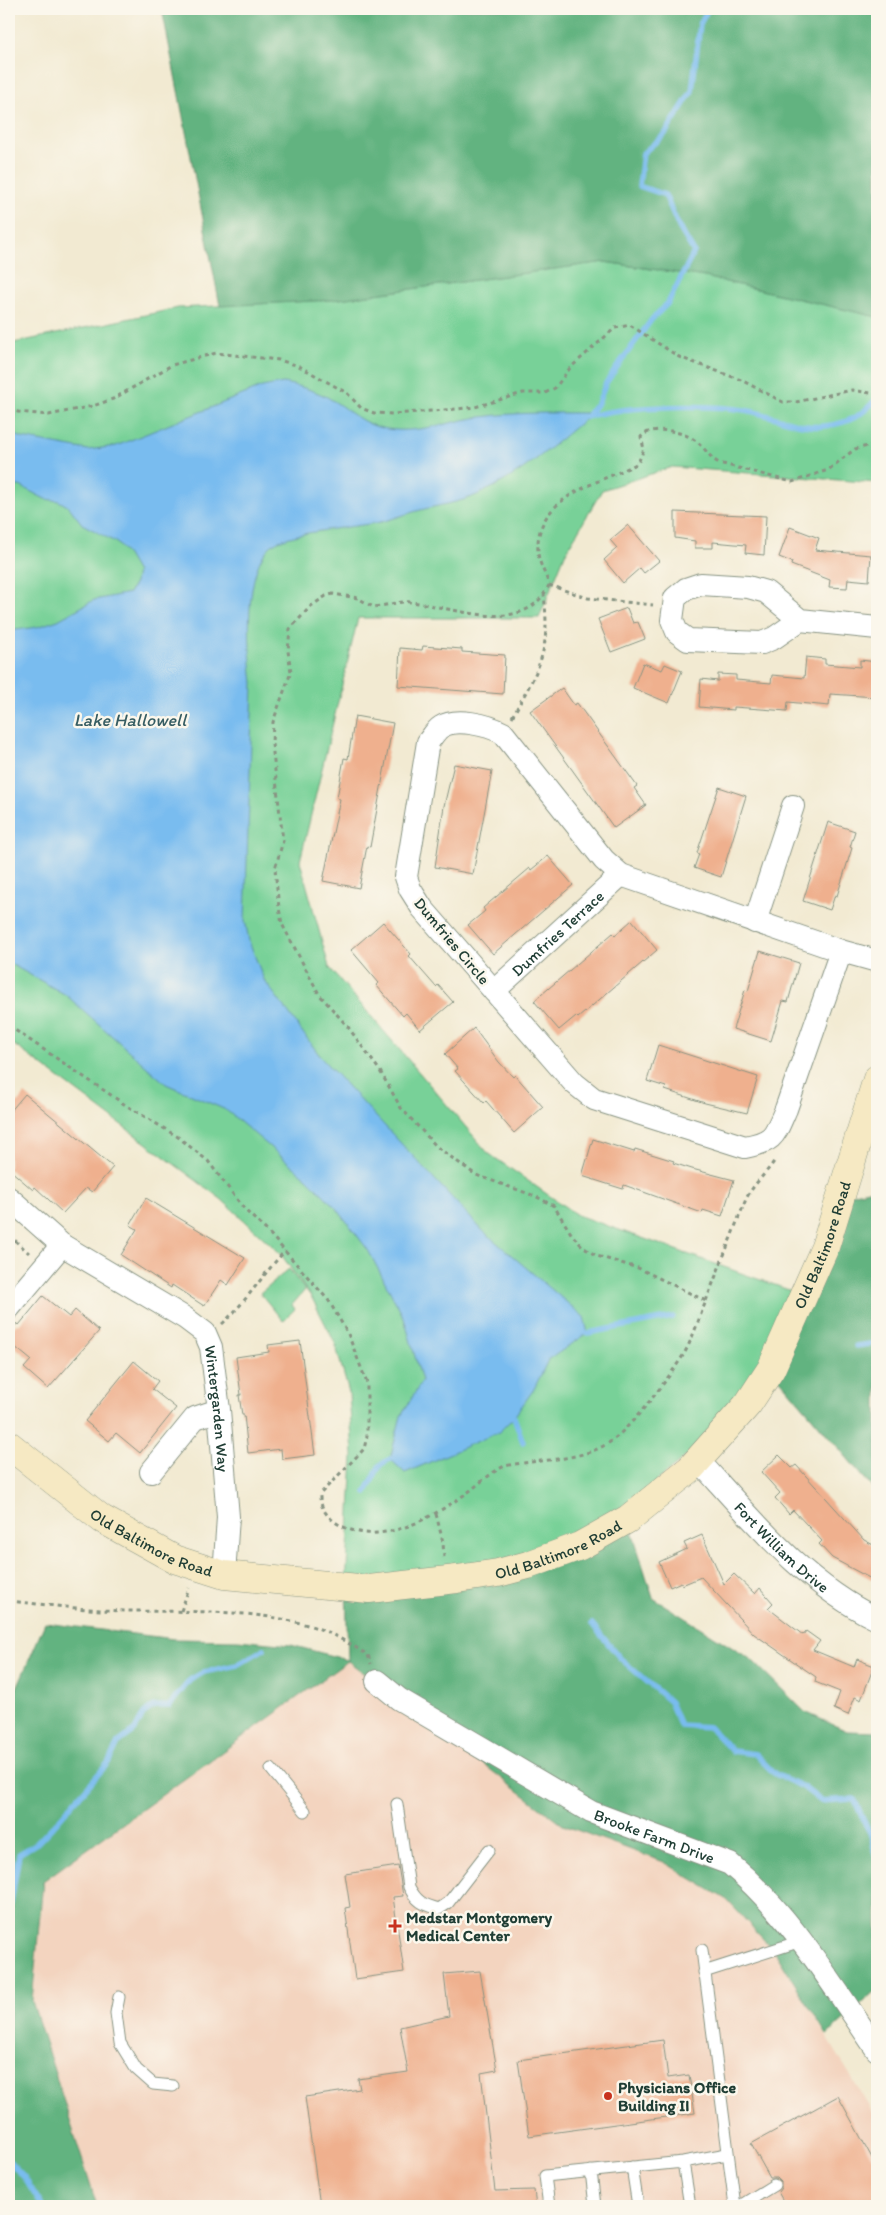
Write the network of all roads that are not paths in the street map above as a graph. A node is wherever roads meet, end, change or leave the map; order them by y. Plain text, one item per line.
1 (800, 620) junction
2 (877, 628) edge
3 (793, 806) dead end
4 (621, 875) junction
5 (755, 922) junction
6 (841, 951) junction
7 (877, 961) edge
8 (494, 991) junction
9 (877, 1080) edge
10 (9, 1198) edge
11 (62, 1245) junction
12 (9, 1308) edge
13 (220, 1410) junction
14 (9, 1445) edge
15 (698, 1460) junction
16 (151, 1472) dead end
17 (224, 1575) junction
18 (877, 1619) edge
19 (377, 1681) road end
20 (271, 1770) dead end
21 (397, 1804) dead end
22 (305, 1811) dead end
23 (489, 1850) dead end
24 (801, 1940) junction
25 (702, 1950) dead end
26 (704, 1972) junction
27 (119, 1997) dead end
28 (877, 2050) edge
29 (173, 2086) dead end
30 (727, 2154) junction
31 (683, 2162) junction
32 (632, 2167) junction
33 (591, 2171) junction
34 (774, 2185) dead end
35 (549, 2206) edge
36 (595, 2206) edge
37 (638, 2206) edge
38 (690, 2206) edge
39 (735, 2206) edge
40 (740, 2206) edge

1 - 1 street
1 - 2 street
3 - 5 street
4 - 5 street
4 - 8 street, Dumfries Terrace
4 - 8 street, Dumfries Circle
5 - 6 street
6 - 7 street
6 - 8 street, Dumfries Circle
9 - 15 street, Old Baltimore Road
10 - 11 street, Wintergarden Way
11 - 12 street
11 - 13 street, Wintergarden Way
13 - 16 street
13 - 17 street, Wintergarden Way
14 - 17 street, Old Baltimore Road
15 - 17 street, Old Baltimore Road
15 - 18 street, Fort William Drive
19 - 24 street, Brooke Farm Drive
20 - 22 lane
21 - 23 lane
24 - 26 lane
24 - 28 street, Brooke Farm Drive
25 - 26 lane
26 - 30 lane
27 - 29 lane
30 - 31 lane
30 - 39 lane
31 - 32 lane
31 - 38 lane
32 - 33 lane
32 - 37 lane
33 - 35 lane
33 - 36 lane
34 - 40 lane

